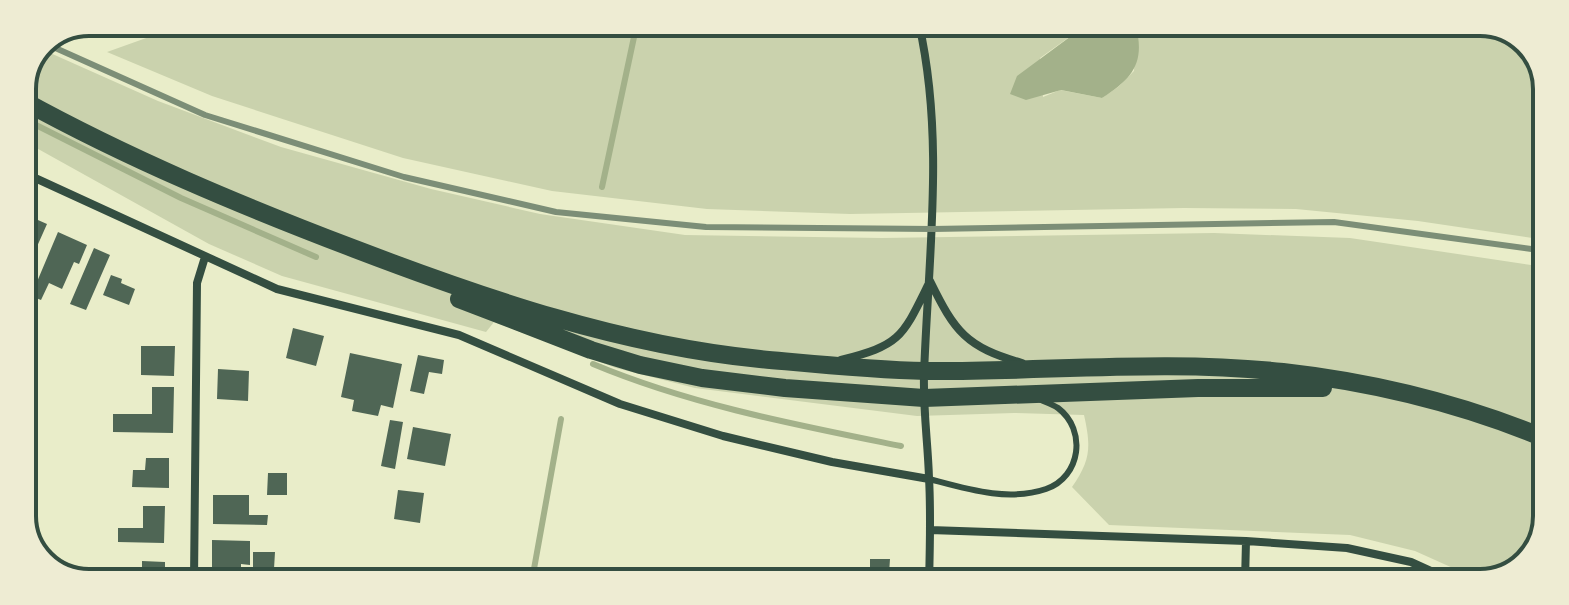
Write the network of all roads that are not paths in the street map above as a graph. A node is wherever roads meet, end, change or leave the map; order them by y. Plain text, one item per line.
1 (922, 36) edge
2 (36, 107) edge
3 (36, 179) edge
4 (322, 238) junction
5 (205, 257) junction
6 (930, 280) junction
7 (826, 364) junction
8 (1041, 369) junction
9 (925, 371) junction
10 (1376, 388) junction
11 (1027, 393) junction
12 (924, 398) junction
13 (1533, 433) edge
14 (929, 479) junction
15 (930, 530) junction
16 (1246, 541) junction
17 (194, 569) edge
18 (929, 569) edge
19 (1245, 569) edge
20 (1426, 569) edge

1 - 6 street
2 - 4 main road
3 - 5 street
4 - 7 main road
4 - 12 main road
5 - 14 street
5 - 17 street
6 - 7 street
6 - 8 street
6 - 9 street
7 - 9 main road
8 - 9 main road
8 - 10 main road
9 - 12 street
10 - 11 main road
10 - 13 main road
11 - 12 main road
11 - 14 lane
12 - 14 street
14 - 15 street
15 - 16 street
15 - 18 street
16 - 19 street
16 - 20 street

